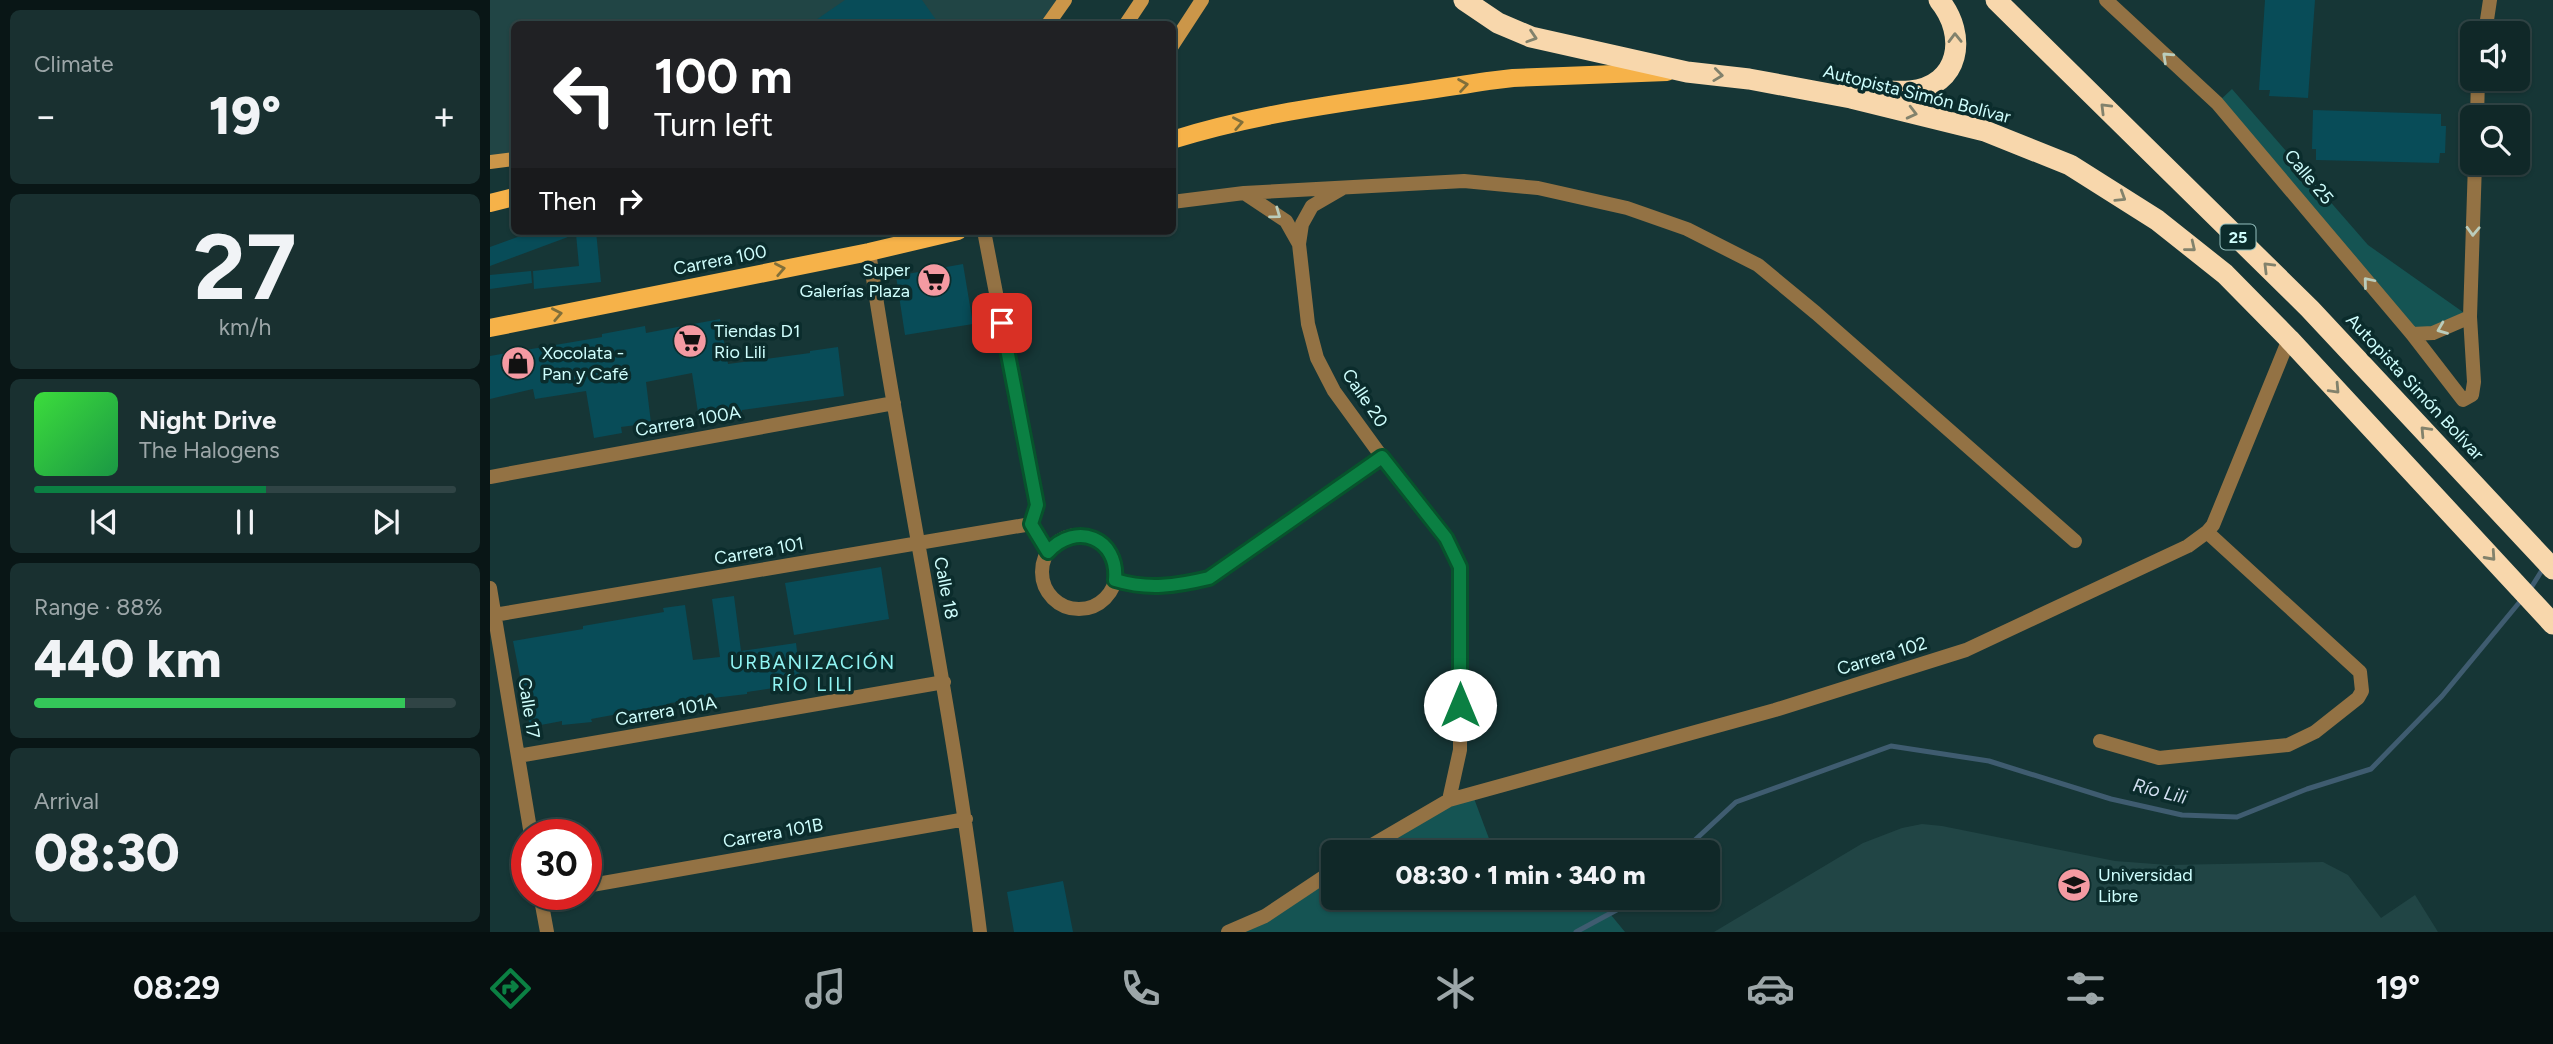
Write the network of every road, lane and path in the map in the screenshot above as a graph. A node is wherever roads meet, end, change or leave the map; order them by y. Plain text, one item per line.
1 (1065, 0) edge
2 (1142, 0) edge
3 (1202, 0) edge
4 (1464, 0) edge
5 (1939, 0) edge
6 (1996, 0) edge
7 (2106, 0) edge
8 (2490, 0) edge
9 (1050, 21) edge
10 (1128, 21) edge
11 (2487, 21) edge
12 (1176, 40) edge
13 (1686, 72) junction
14 (1749, 79) junction
15 (1176, 139) edge
16 (511, 159) edge
17 (490, 162) edge
18 (2475, 175) edge
19 (1347, 186) junction
20 (1244, 193) junction
21 (511, 198) edge
22 (1176, 202) edge
23 (490, 203) edge
24 (940, 235) edge
25 (985, 235) edge
26 (1299, 244) junction
27 (869, 251) junction
28 (2470, 317) junction
29 (490, 328) edge
30 (2412, 334) junction
31 (2288, 339) junction
32 (894, 403) junction
33 (1382, 457) junction
34 (490, 477) edge
35 (1031, 524) junction
36 (2207, 532) junction
37 (2076, 541) dead end
38 (918, 543) junction
39 (1048, 552) junction
40 (2553, 569) edge
41 (1115, 580) junction
42 (490, 588) edge
43 (494, 615) junction
44 (2553, 624) edge
45 (944, 682) junction
46 (2100, 741) dead end
47 (517, 756) junction
48 (1449, 800) junction
49 (528, 819) edge
50 (966, 819) junction
51 (1381, 840) edge
52 (1321, 879) edge
53 (602, 883) edge
54 (543, 910) edge
55 (547, 932) edge
56 (980, 932) edge
57 (1228, 932) edge

1 - 9 main road
2 - 10 main road
3 - 12 main road
4 -> 13 highway, Autopista Simón Bolívar
14 -> 5 highway
40 -> 6 highway, Autopista Simón Bolívar / 25
30 -> 7 street, Calle 25
8 - 11 street
13 -> 14 highway, Autopista Simón Bolívar / 25
15 -> 13 main road
14 -> 31 highway, Autopista Simón Bolívar / 25
16 - 17 main road
18 -> 28 street
19 - 20 street
19 - 26 street, Calle 20
19 - 37 street
20 - 22 street
20 -> 26 street
21 - 23 main road
24 - 27 main road, Carrera 100
25 - 35 street
26 - 33 street, Calle 20
29 -> 27 main road, Carrera 100
27 - 32 street, Calle 18
28 -> 30 street
28 - 30 street, Calle 25
31 - 36 street, Carrera 102
31 -> 44 highway, Autopista Simón Bolívar / 25
32 - 34 street, Carrera 100A
32 - 38 street, Calle 18
33 - 41 street
33 - 48 street, Calle 20
35 - 38 street, Carrera 101
35 - 39 street
36 - 46 street
36 - 48 street, Carrera 102
38 - 43 street, Carrera 101
38 - 45 street, Calle 18
39 - 41 street
39 - 41 street
42 - 43 street, Calle 17
43 - 47 street, Calle 17
45 - 47 street, Carrera 101A
45 - 50 street, Calle 18
47 - 49 street, Calle 17
48 - 51 street, Carrera 102
50 - 53 street, Carrera 101B
50 - 56 street, Calle 18
52 - 57 street
54 - 55 street

